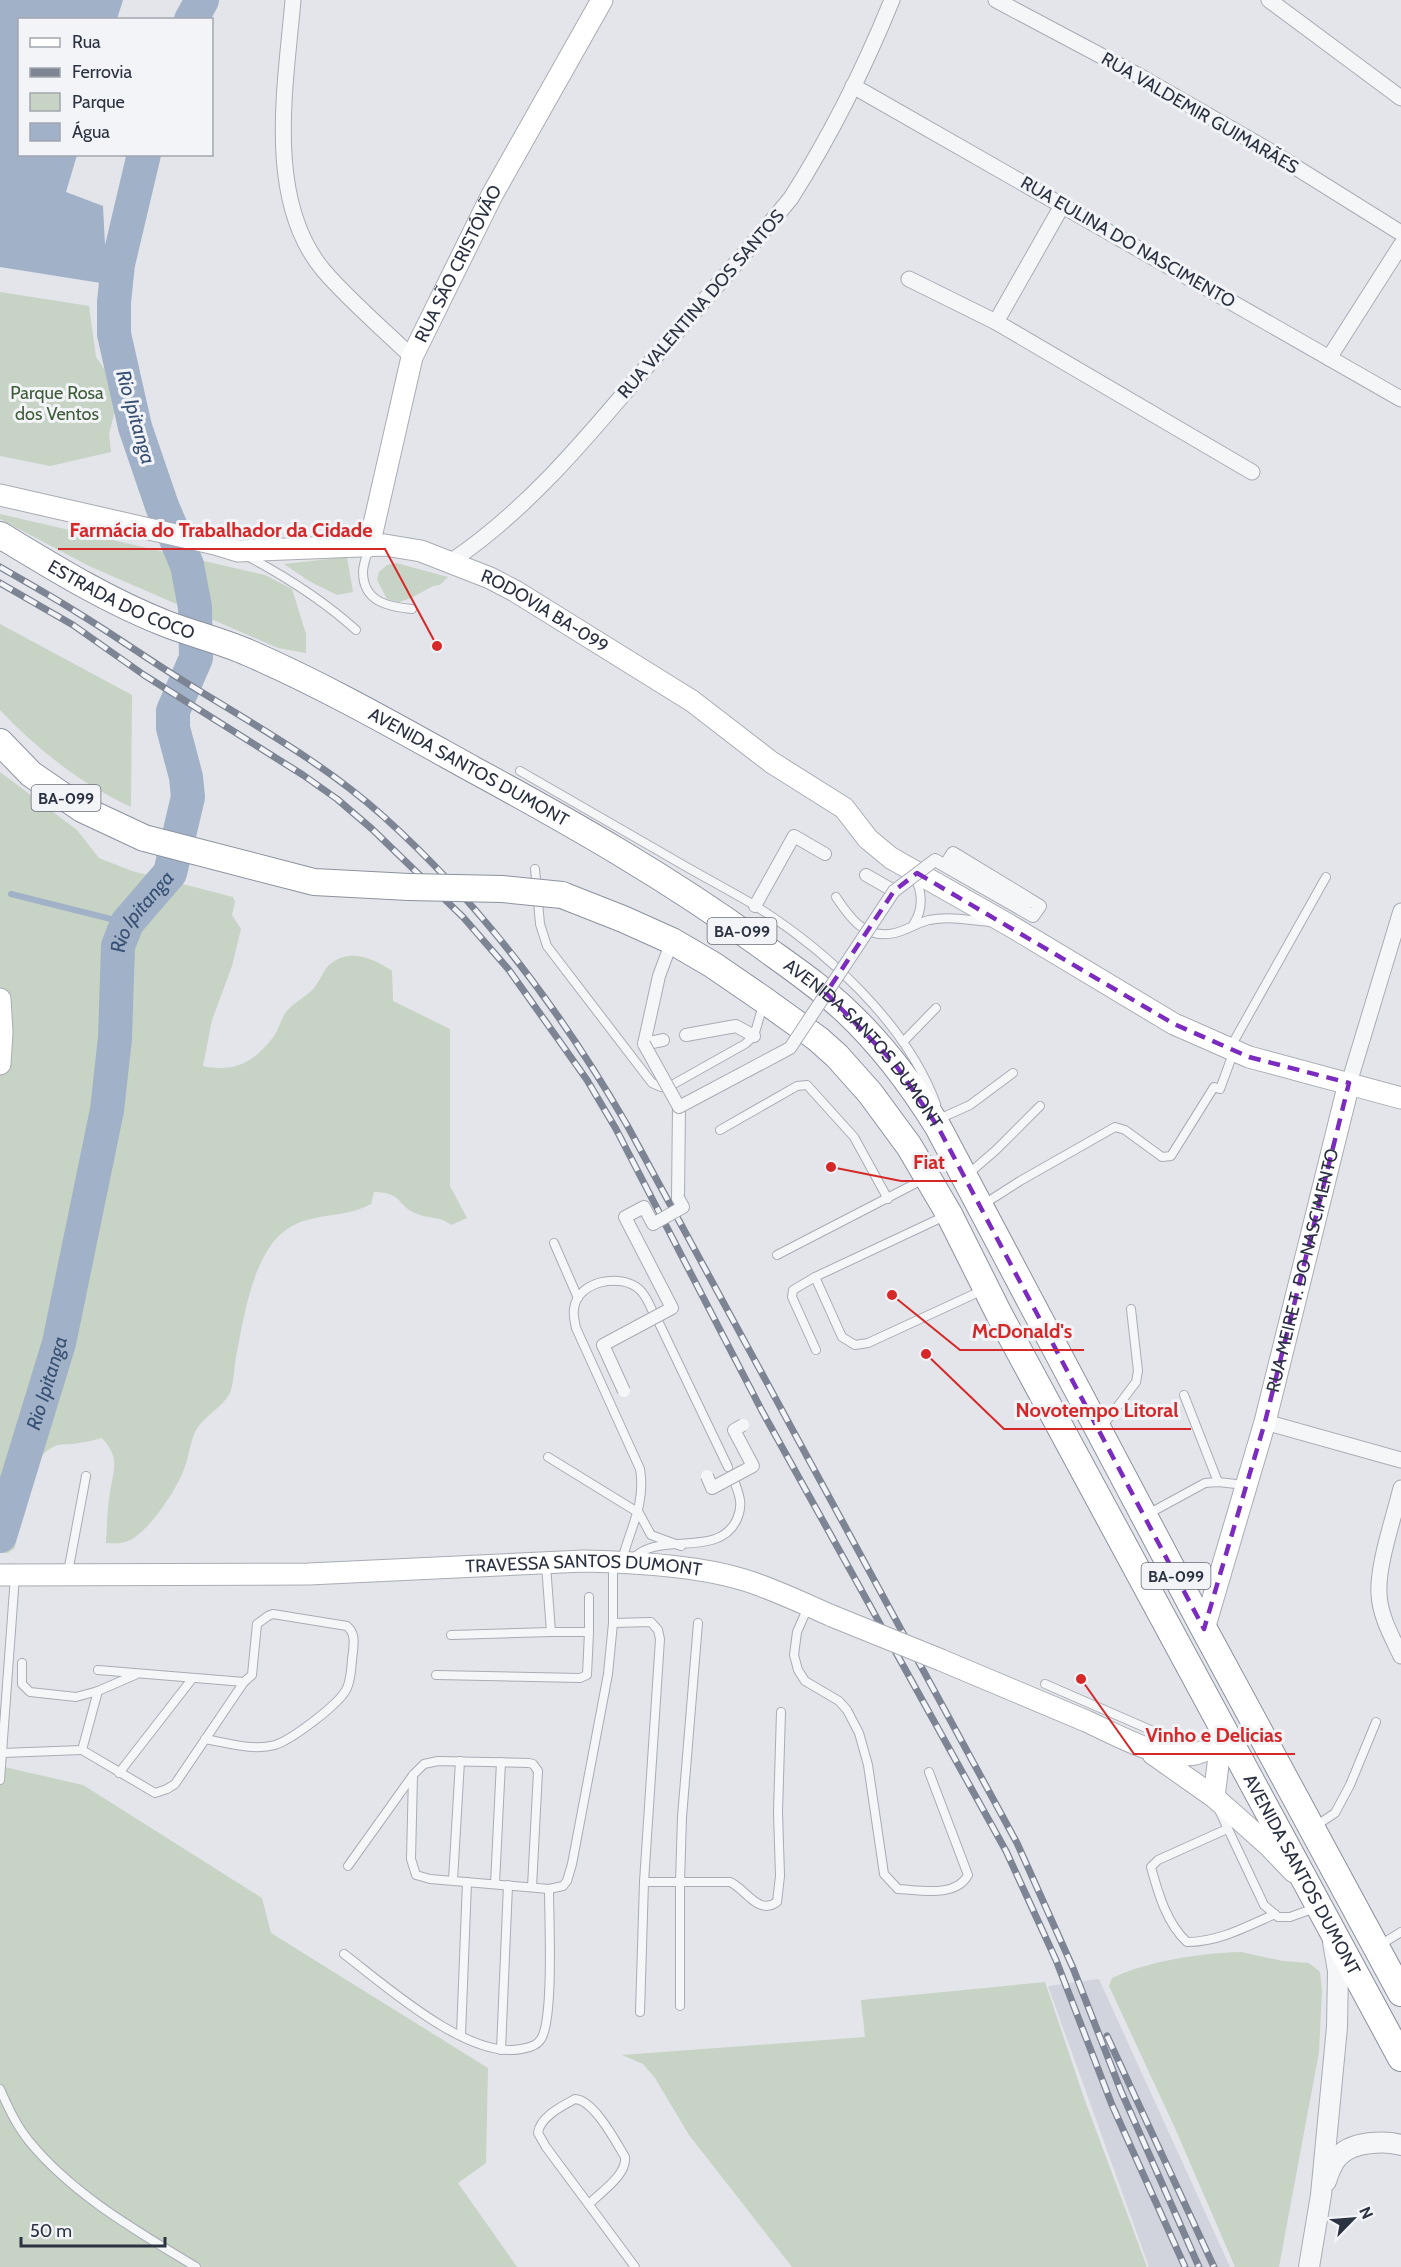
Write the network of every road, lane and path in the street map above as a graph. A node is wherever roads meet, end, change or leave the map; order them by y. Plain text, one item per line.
1 (292, 0) edge
2 (602, 0) edge
3 (892, 0) edge
4 (996, 0) edge
5 (1269, 0) edge
6 (854, 86) junction
7 (1401, 98) edge
8 (1063, 204) junction
9 (1401, 233) edge
10 (1401, 245) edge
11 (909, 279) dead end
12 (996, 322) junction
13 (412, 357) junction
14 (1329, 358) junction
15 (1401, 399) edge
16 (1252, 472) dead end
17 (0, 495) edge
18 (0, 535) edge
19 (369, 546) junction
20 (238, 551) junction
21 (450, 562) junction
22 (412, 609) dead end
23 (356, 630) dead end
24 (247, 652) joint
25 (0, 742) edge
26 (520, 771) dead end
27 (825, 854) dead end
28 (905, 867) junction
29 (535, 869) dead end
30 (866, 875) dead end
31 (1326, 877) dead end
32 (894, 891) junction
33 (836, 897) dead end
34 (755, 906) junction
35 (1024, 906) dead end
36 (1401, 911) edge
37 (914, 923) junction
38 (1009, 925) junction
39 (672, 941) junction
40 (0, 999) edge
41 (764, 1000) junction
42 (936, 1008) dead end
43 (686, 1035) dead end
44 (754, 1036) junction
45 (663, 1040) dead end
46 (903, 1042) junction
47 (644, 1044) junction
48 (1232, 1049) junction
49 (0, 1064) edge
50 (1013, 1073) dead end
51 (1349, 1083) junction
52 (1401, 1098) edge
53 (1040, 1106) dead end
54 (679, 1107) junction
55 (941, 1118) junction
56 (720, 1130) dead end
57 (951, 1152) junction
58 (928, 1177) junction
59 (964, 1177) junction
60 (888, 1199) junction
61 (981, 1206) junction
62 (949, 1214) junction
63 (554, 1243) dead end
64 (777, 1255) dead end
65 (815, 1278) junction
66 (986, 1288) junction
67 (578, 1298) junction
68 (1131, 1309) dead end
69 (652, 1310) dead end
70 (659, 1323) dead end
71 (816, 1350) dead end
72 (624, 1391) dead end
73 (1184, 1395) dead end
74 (1265, 1422) junction
75 (743, 1425) dead end
76 (1099, 1431) junction
77 (548, 1457) dead end
78 (1401, 1460) edge
79 (728, 1467) dead end
80 (86, 1476) dead end
81 (707, 1476) dead end
82 (1218, 1482) junction
83 (735, 1483) dead end
84 (1246, 1486) junction
85 (1401, 1488) edge
86 (639, 1513) junction
87 (1144, 1516) junction
88 (681, 1546) junction
89 (622, 1562) junction
90 (546, 1563) junction
91 (6, 1575) edge
92 (68, 1575) junction
93 (589, 1597) dead end
94 (808, 1606) junction
95 (613, 1623) junction
96 (698, 1623) dead end
97 (1204, 1629) junction
98 (551, 1632) junction
99 (590, 1632) junction
100 (451, 1635) dead end
101 (1401, 1656) edge
102 (22, 1663) dead end
103 (98, 1670) dead end
104 (136, 1674) junction
105 (436, 1676) dead end
106 (192, 1679) junction
107 (244, 1682) junction
108 (1045, 1684) dead end
109 (98, 1691) junction
110 (781, 1712) dead end
111 (1376, 1722) dead end
112 (1223, 1737) junction
113 (206, 1739) junction
114 (1132, 1741) junction
115 (82, 1750) junction
116 (1202, 1752) junction
117 (2, 1753) junction
118 (460, 1761) junction
119 (501, 1762) junction
120 (929, 1772) dead end
121 (119, 1773) junction
122 (412, 1775) junction
123 (0, 1780) edge
124 (1214, 1797) junction
125 (1227, 1829) junction
126 (1312, 1829) junction
127 (348, 1866) dead end
128 (453, 1880) junction
129 (467, 1882) junction
130 (644, 1882) junction
131 (680, 1882) junction
132 (495, 1884) junction
133 (508, 1885) junction
134 (532, 1887) junction
135 (549, 1889) junction
136 (1313, 1898) junction
137 (1275, 1914) junction
138 (1331, 1932) junction
139 (1401, 1932) edge
140 (1377, 1947) junction
141 (344, 1954) dead end
142 (1401, 1993) edge
143 (680, 2006) dead end
144 (640, 2012) dead end
145 (461, 2036) junction
146 (501, 2050) junction
147 (1401, 2058) edge
148 (0, 2088) edge
149 (1401, 2145) edge
150 (1321, 2194) junction
151 (589, 2204) junction
152 (196, 2267) edge
153 (635, 2267) edge
154 (1308, 2267) edge

1 - 13 street
2 - 13 main road, RUA SÃO CRISTÓVÃO
3 - 6 street, RUA VALENTINA DOS SANTOS
4 - 9 street, RUA VALDEMIR GUIMARÃES
5 - 7 street
6 - 8 street, RUA EULINA DO NASCIMENTO
6 - 21 street, RUA VALENTINA DOS SANTOS
8 - 12 street
8 - 14 street, RUA EULINA DO NASCIMENTO
10 - 14 street
11 - 12 street
12 - 16 street
13 - 19 main road, RUA SÃO CRISTÓVÃO
14 - 15 street, RUA EULINA DO NASCIMENTO
17 - 20 main road, RODOVIA BA-099
18 - 24 highway, ESTRADA DO COCO / BA-099
19 - 20 main road, RODOVIA BA-099
19 - 21 main road, RODOVIA BA-099
19 - 22 lane
20 - 23 lane
21 - 28 main road, RODOVIA BA-099
24 - 57 highway, AVENIDA SANTOS DUMONT / BA-099
25 - 39 highway, AVENIDA SANTOS DUMONT / BA-099, bridge
26 - 34 lane
27 - 34 street
28 - 37 lane
28 - 38 main road, RODOVIA BA-099
29 - 44 lane
30 - 32 street
31 - 48 lane
32 - 35 street, bridge
32 - 54 street, bridge
33 - 37 lane
34 - 46 lane
36 - 51 street, RUA MEIRE T. DO NASCIMENTO
37 - 38 lane
38 - 48 main road, RODOVIA BA-099
39 - 41 highway, AVENIDA SANTOS DUMONT / BA-099
39 - 47 street
40 - 49 main road
41 - 44 lane
41 - 58 highway, AVENIDA SANTOS DUMONT / BA-099
42 - 46 lane
43 - 44 street
45 - 47 street
46 - 55 lane
47 - 54 street, bridge
48 - 51 main road, RODOVIA BA-099
48 - 61 lane
50 - 55 lane
51 - 52 main road, RODOVIA BA-099
51 - 74 main road, RUA MEIRE T. DO NASCIMENTO
53 - 59 lane
54 - 72 street, bridge
55 - 57 lane
56 - 60 lane
57 - 59 highway, AVENIDA SANTOS DUMONT / BA-099
58 - 60 lane
58 - 62 highway, AVENIDA SANTOS DUMONT / BA-099
59 - 61 highway, AVENIDA SANTOS DUMONT / BA-099
60 - 64 lane
61 - 76 highway, AVENIDA SANTOS DUMONT / BA-099
62 - 65 lane
62 - 66 highway, AVENIDA SANTOS DUMONT / BA-099
63 - 67 lane
65 - 66 lane
65 - 71 lane
66 - 112 highway, AVENIDA SANTOS DUMONT / BA-099
67 - 69 lane
67 - 86 lane
68 - 76 lane
70 - 79 lane
73 - 82 lane
74 - 78 street
74 - 84 main road, RUA MEIRE T. DO NASCIMENTO
75 - 81 street, bridge
76 - 87 highway, AVENIDA SANTOS DUMONT / BA-099
77 - 86 lane
80 - 92 lane
82 - 84 lane
82 - 87 lane
83 - 88 lane
84 - 97 main road, RUA MEIRE T. DO NASCIMENTO
85 - 101 street
86 - 88 lane
86 - 89 lane
87 - 97 highway, AVENIDA SANTOS DUMONT / BA-099
88 - 89 lane
89 - 90 main road, TRAVESSA SANTOS DUMONT
89 - 94 main road, TRAVESSA SANTOS DUMONT
89 - 95 lane
90 - 92 main road, TRAVESSA SANTOS DUMONT
90 - 98 lane
91 - 92 main road, TRAVESSA SANTOS DUMONT
91 - 117 lane
93 - 99 lane
94 - 114 main road, TRAVESSA SANTOS DUMONT, bridge
94 - 120 lane
95 - 130 lane
95 - 135 lane
96 - 131 lane
97 - 126 highway, AVENIDA SANTOS DUMONT / BA-099
98 - 99 lane
98 - 100 lane
99 - 105 lane
102 - 109 lane
103 - 104 lane
104 - 106 lane
104 - 109 lane
106 - 107 lane
106 - 121 lane
107 - 113 lane
107 - 113 lane
108 - 116 lane
109 - 115 lane
110 - 131 lane
111 - 126 lane
112 - 116 main road, TRAVESSA SANTOS DUMONT
112 - 124 main road
112 - 136 highway, AVENIDA SANTOS DUMONT / BA-099
113 - 121 lane
114 - 116 main road, TRAVESSA SANTOS DUMONT
114 - 124 main road, TRAVESSA SANTOS DUMONT
115 - 117 lane
115 - 121 lane
117 - 123 lane
118 - 119 lane
118 - 122 lane
118 - 128 lane
119 - 132 lane
119 - 134 lane
122 - 127 lane
122 - 128 lane
124 - 125 lane
124 - 136 main road, TRAVESSA SANTOS DUMONT
125 - 137 lane
125 - 137 lane
126 - 140 highway, AVENIDA SANTOS DUMONT / BA-099
128 - 129 lane
129 - 132 lane
129 - 145 lane
130 - 131 lane
130 - 144 lane
131 - 143 lane
132 - 133 lane
133 - 134 lane
133 - 146 lane
134 - 135 lane
135 - 146 lane
136 - 137 lane
136 - 138 highway, AVENIDA SANTOS DUMONT / BA-099
138 - 147 highway, AVENIDA SANTOS DUMONT / BA-099
138 - 150 street
139 - 140 lane
140 - 142 highway, AVENIDA SANTOS DUMONT / BA-099
141 - 145 lane
145 - 146 lane
148 - 152 lane
149 - 150 street
150 - 154 street
151 - 151 lane
151 - 153 lane

